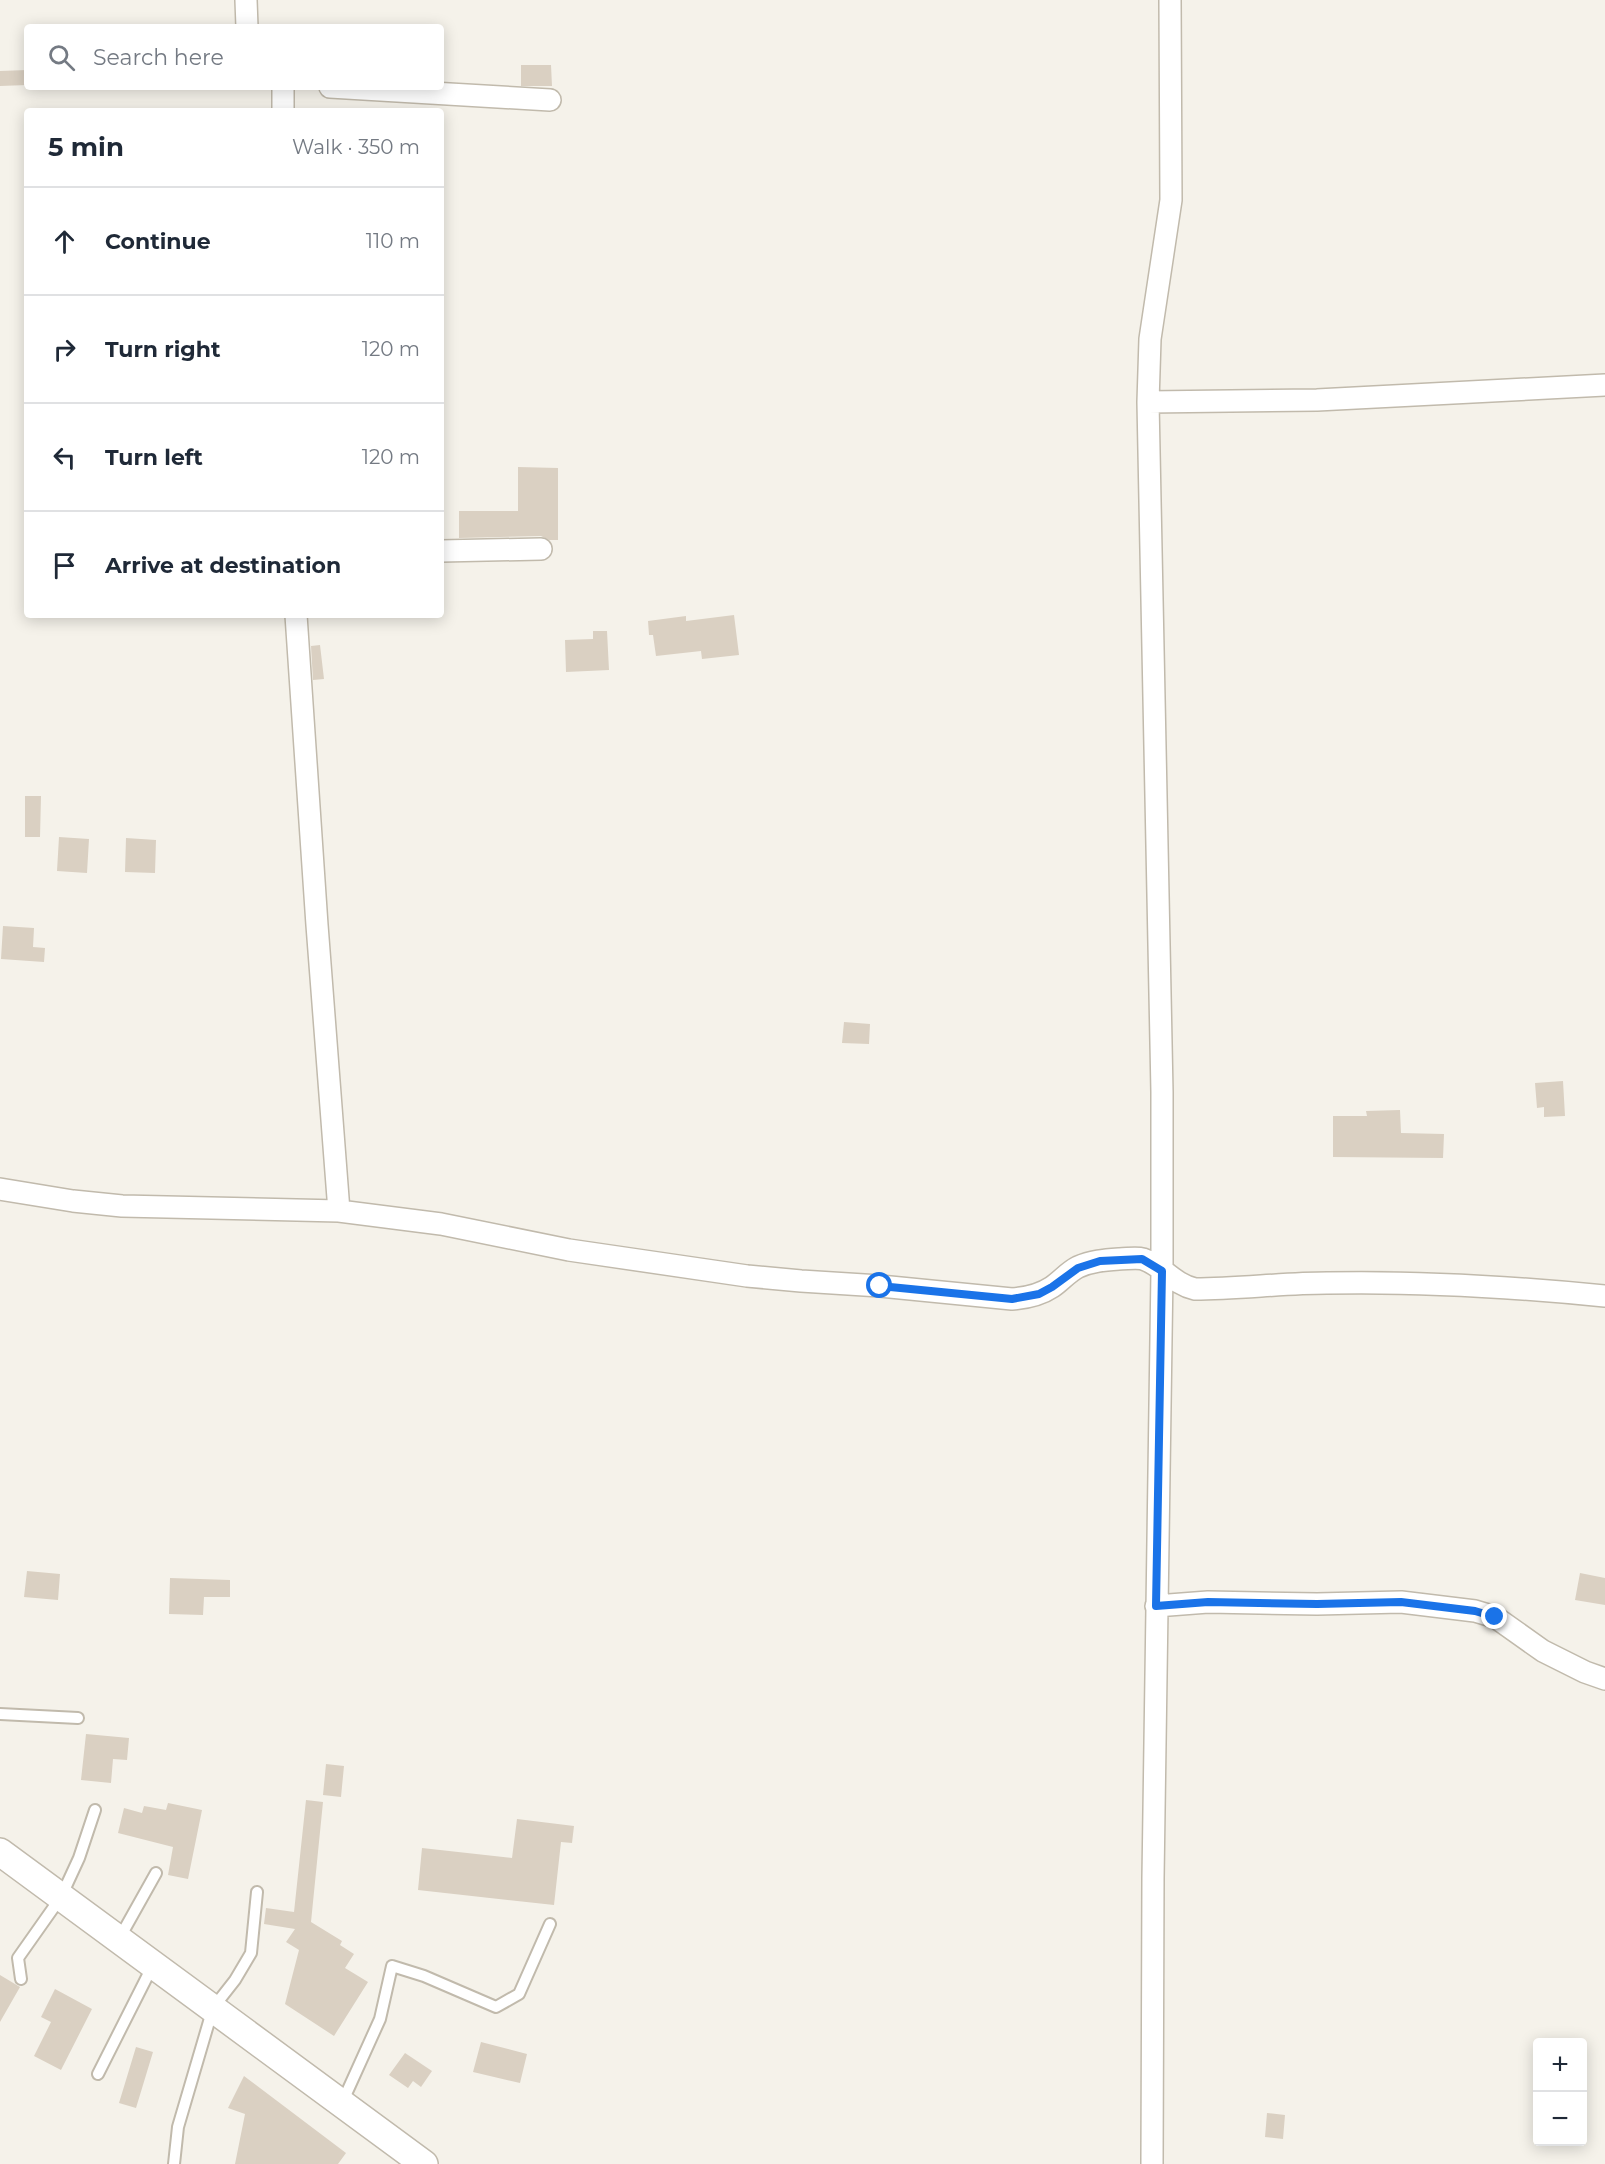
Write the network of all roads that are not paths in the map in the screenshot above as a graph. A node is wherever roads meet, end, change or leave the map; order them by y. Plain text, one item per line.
1 (246, 0) edge
2 (1170, 0) edge
3 (247, 24) edge
4 (283, 90) edge
5 (381, 90) edge
6 (550, 100) dead end
7 (283, 108) edge
8 (1605, 385) edge
9 (1148, 402) junction
10 (541, 549) dead end
11 (444, 551) edge
12 (296, 618) edge
13 (0, 1190) edge
14 (339, 1212) junction
15 (1162, 1271) junction
16 (1605, 1296) edge
17 (1156, 1606) junction
18 (1605, 1679) edge
19 (0, 1714) edge
20 (78, 1718) dead end
21 (95, 1810) dead end
22 (0, 1852) edge
23 (156, 1873) dead end
24 (257, 1892) dead end
25 (61, 1896) junction
26 (550, 1924) dead end
27 (119, 1939) junction
28 (153, 1965) junction
29 (21, 1979) dead end
30 (213, 2008) junction
31 (98, 2074) dead end
32 (342, 2103) junction
33 (174, 2164) edge
34 (424, 2164) edge
35 (1152, 2164) edge

1 - 3 street
2 - 9 street
4 - 7 street
5 - 6 street
8 - 9 street
9 - 15 street
10 - 11 street
12 - 14 street
13 - 14 street
14 - 15 street
15 - 16 street
15 - 17 street
17 - 18 street
17 - 35 street
19 - 20 lane
21 - 25 lane
22 - 25 street
23 - 27 lane
24 - 30 lane
25 - 27 street
25 - 29 lane
26 - 32 lane
27 - 28 street
28 - 30 street
28 - 31 lane
30 - 32 street
30 - 33 lane
32 - 34 street

